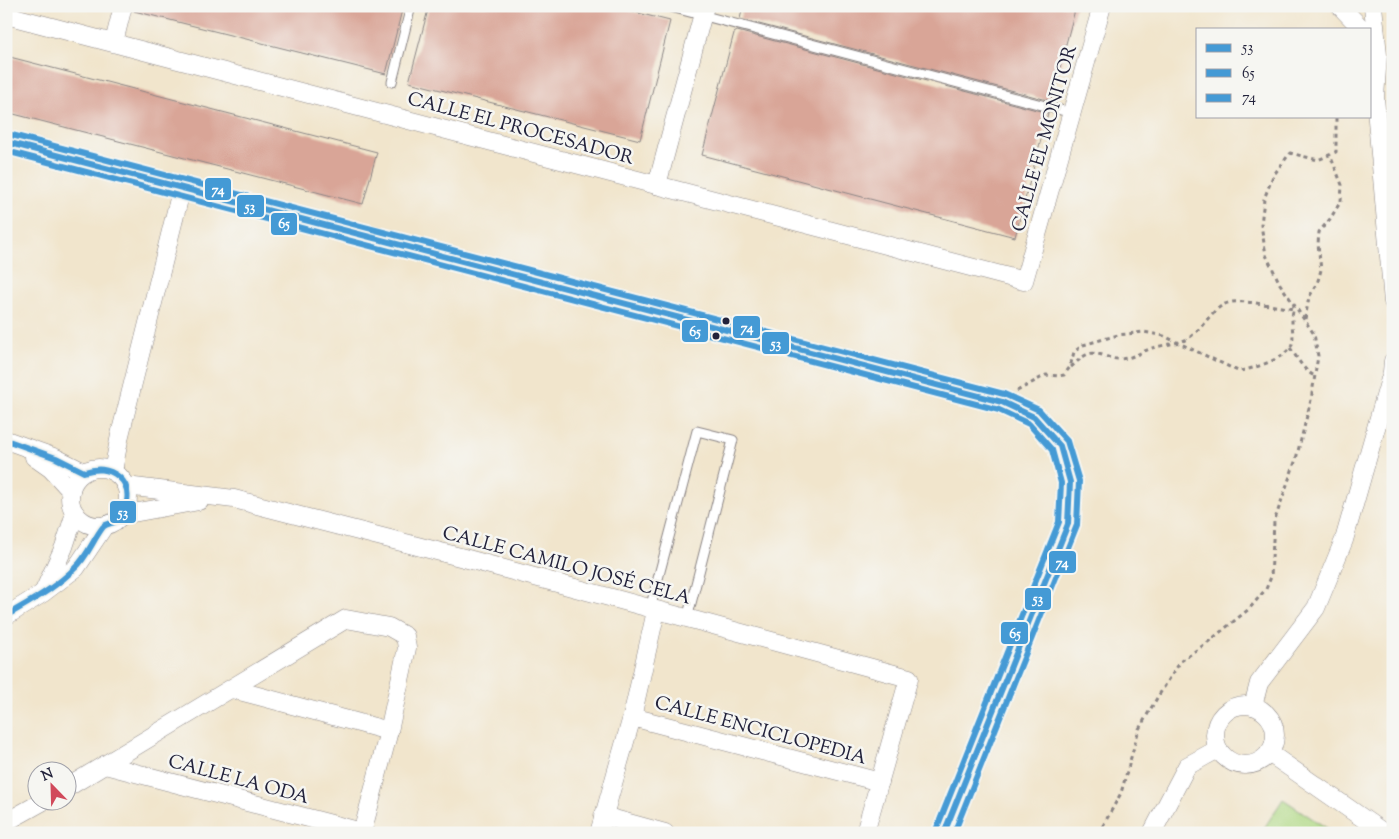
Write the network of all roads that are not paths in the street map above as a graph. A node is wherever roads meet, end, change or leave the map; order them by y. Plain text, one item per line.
1 (123, 6) edge
2 (411, 6) edge
3 (667, 6) edge
4 (1102, 6) edge
5 (1340, 6) edge
6 (1373, 6) edge
7 (703, 11) edge
8 (6, 15) edge
9 (1361, 28) edge
10 (114, 42) junction
11 (1374, 49) edge
12 (392, 82) dead end
13 (1072, 113) junction
14 (6, 142) edge
15 (658, 185) junction
16 (182, 187) junction
17 (1024, 281) joint
18 (1393, 302) edge
19 (1393, 361) edge
20 (120, 435) junction
21 (10, 441) edge
22 (89, 471) junction
23 (113, 471) junction
24 (126, 486) junction
25 (71, 491) junction
26 (214, 498) junction
27 (75, 513) junction
28 (122, 515) junction
29 (105, 525) junction
30 (43, 593) junction
31 (653, 610) junction
32 (6, 616) edge
33 (687, 619) junction
34 (232, 689) junction
35 (1253, 706) junction
36 (632, 717) junction
37 (389, 731) junction
38 (1218, 749) junction
39 (1269, 753) junction
40 (104, 765) junction
41 (78, 780) edge
42 (880, 782) junction
43 (28, 810) edge
44 (6, 822) edge
45 (601, 824) edge
46 (362, 832) edge
47 (666, 833) edge
48 (865, 833) edge
49 (944, 833) edge
50 (1152, 833) edge
51 (1384, 833) edge

1 - 10 street
2 - 12 lane
3 - 7 lane
4 - 13 street, CALLE EL MONITOR
5 - 9 street
6 - 11 street
7 - 13 lane
7 - 15 street
8 - 10 street, CALLE EL PROCESADOR
10 - 15 street, CALLE EL PROCESADOR
11 - 18 street
13 - 17 street, CALLE EL MONITOR
14 - 16 street
15 - 17 street, CALLE EL PROCESADOR
16 - 20 street
16 - 49 street
19 - 35 street
20 - 22 street
20 - 23 street
21 - 22 street
21 - 25 street
22 - 23 street
22 - 25 street
23 - 24 street
24 - 26 street, CALLE CAMILO JOSÉ CELA
24 - 28 street
25 - 27 street
26 - 28 street, CALLE CAMILO JOSÉ CELA
26 - 31 street, CALLE CAMILO JOSÉ CELA
27 - 29 street
27 - 30 street
28 - 29 street
29 - 30 street
30 - 32 street
31 - 33 street, CALLE CAMILO JOSÉ CELA
31 - 33 lane
31 - 36 street
33 - 42 street, CALLE CAMILO JOSÉ CELA
34 - 37 street
34 - 37 street
34 - 40 street
35 - 38 street
35 - 39 street
36 - 42 street, CALLE ENCICLOPEDIA
36 - 45 street
37 - 46 street
38 - 39 street
38 - 50 street
39 - 51 street
40 - 41 street
40 - 46 street, CALLE LA ODA
42 - 48 street
43 - 44 street
45 - 47 street

